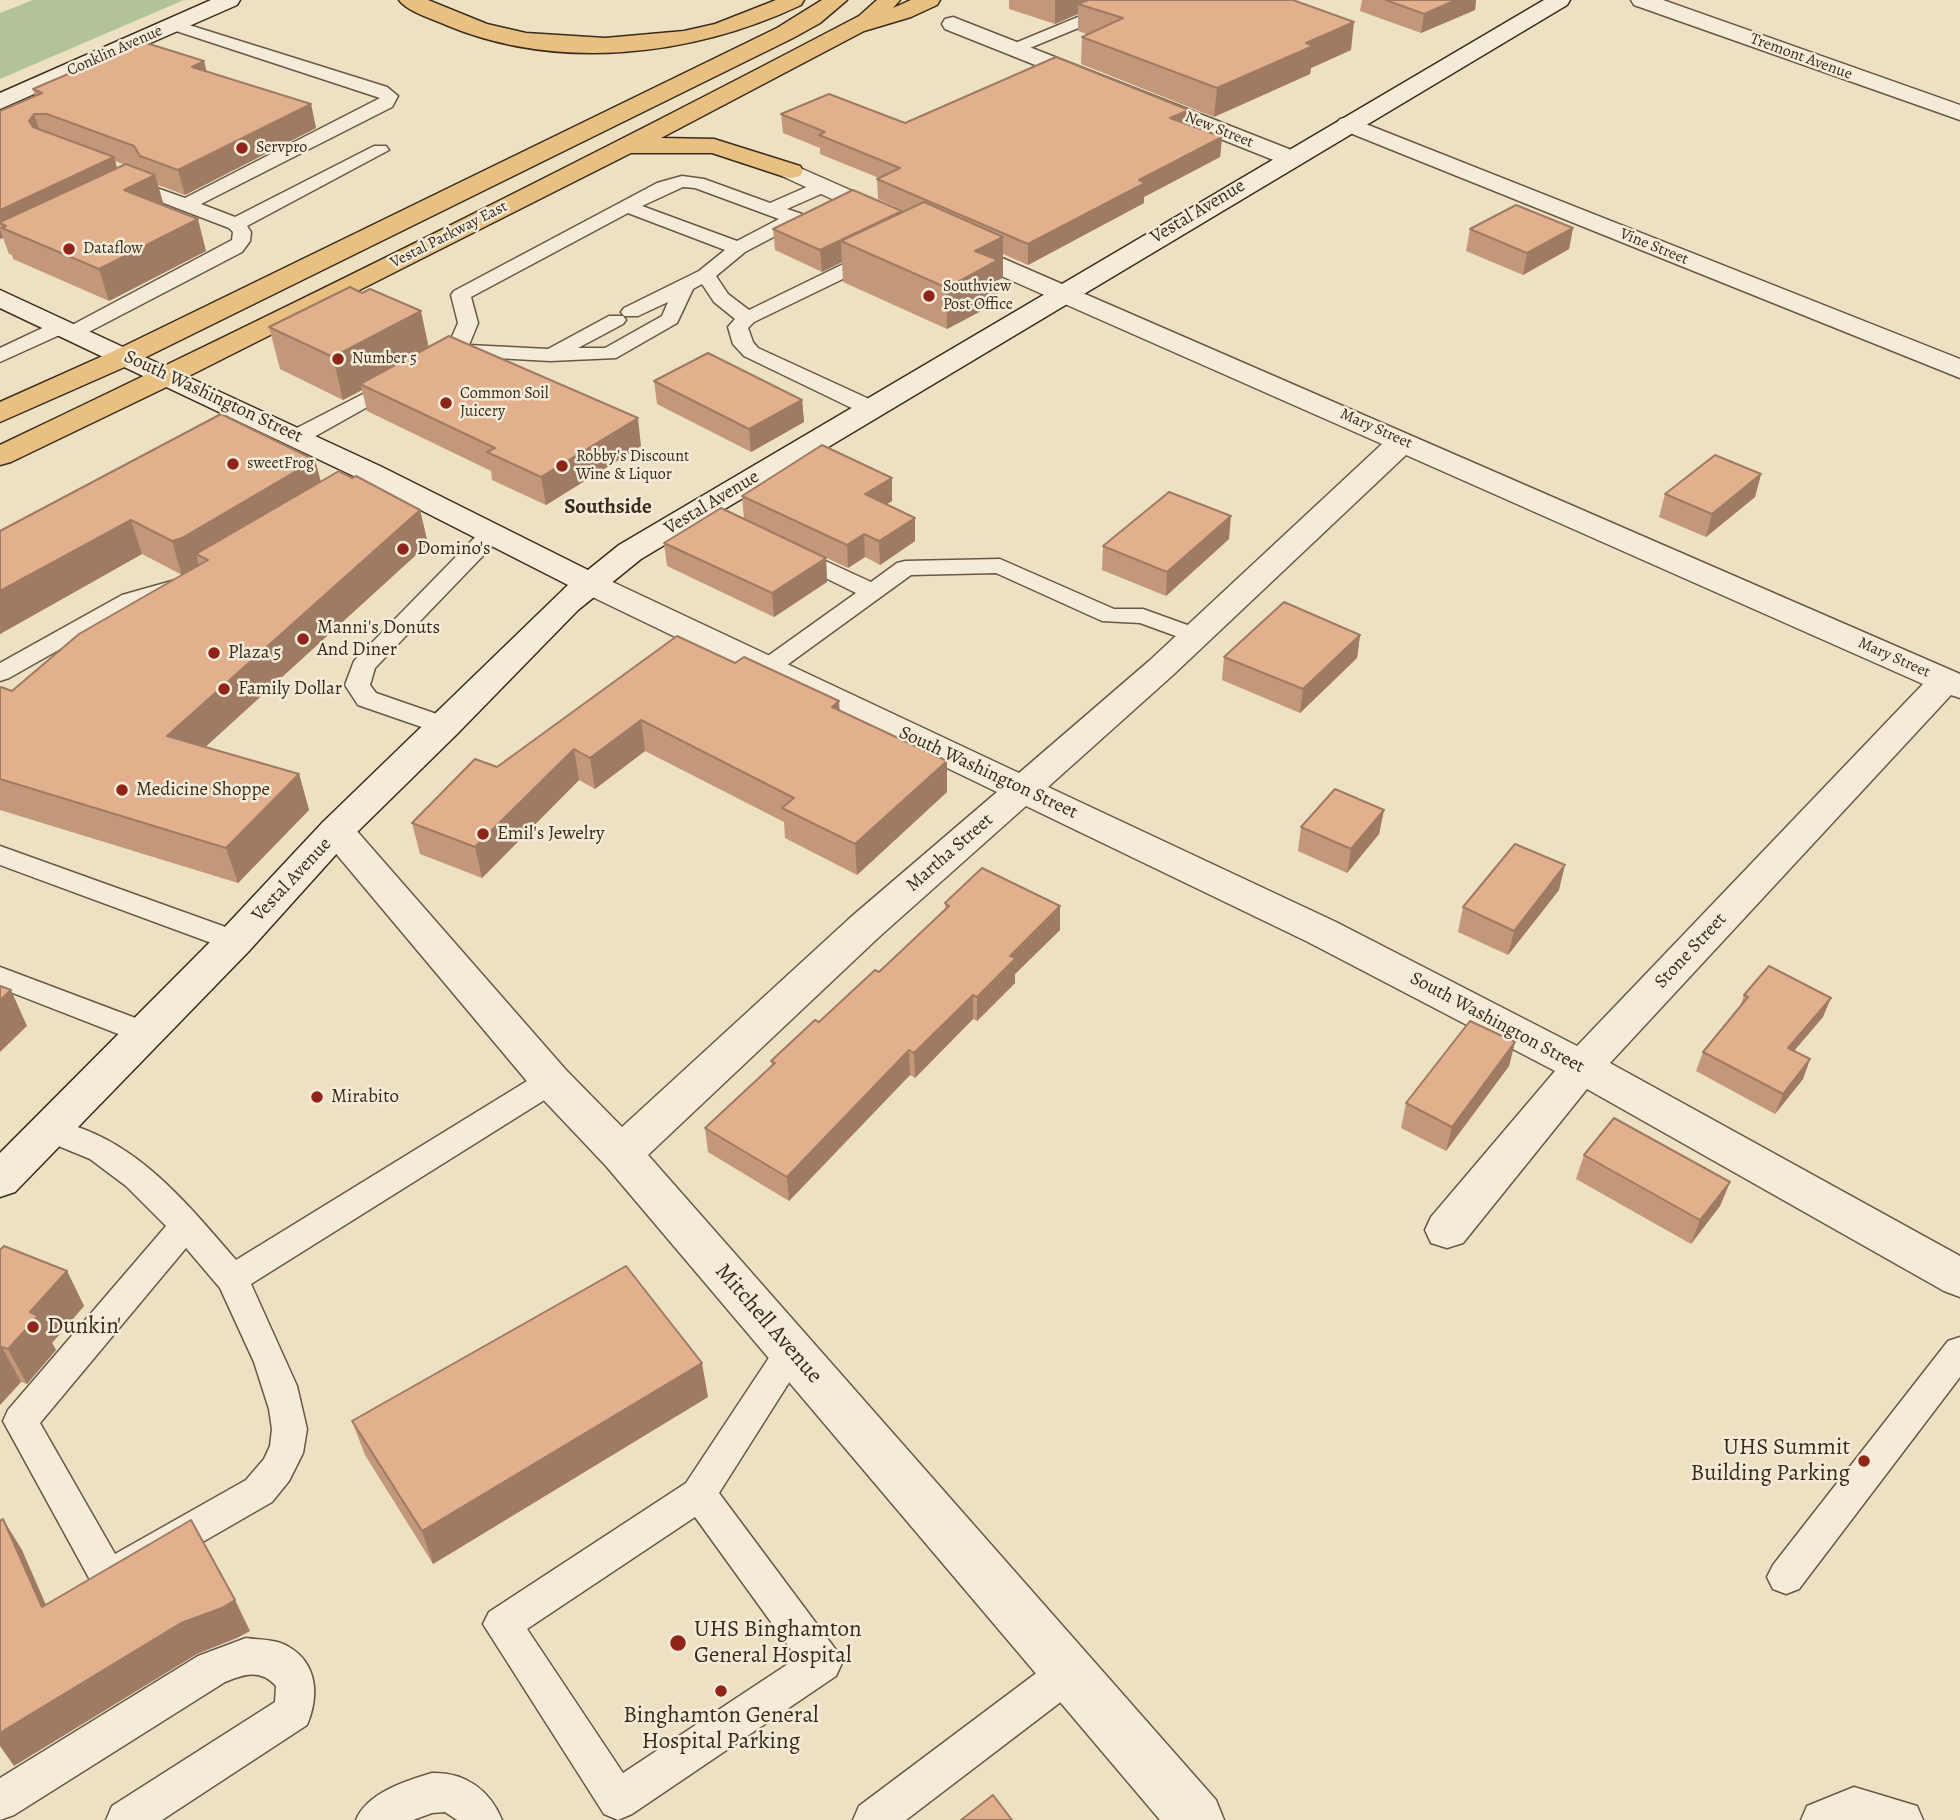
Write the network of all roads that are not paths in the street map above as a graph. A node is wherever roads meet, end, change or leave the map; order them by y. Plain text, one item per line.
1 (229, 0) edge
2 (410, 0) edge
3 (793, 0) edge
4 (836, 0) edge
5 (889, 0) edge
6 (929, 0) edge
7 (1133, 0) edge
8 (1559, 0) edge
9 (1642, 0) edge
10 (953, 24) dead end
11 (173, 25) junction
12 (853, 29) junction
13 (1014, 49) junction
14 (731, 93) junction
15 (0, 102) edge
16 (1960, 113) edge
17 (1348, 124) junction
18 (618, 149) junction
19 (380, 150) dead end
20 (1290, 158) junction
21 (791, 171) junction
22 (824, 186) junction
23 (109, 197) edge
24 (185, 205) junction
25 (628, 207) junction
26 (756, 207) junction
27 (236, 224) junction
28 (912, 226) edge
29 (937, 238) edge
30 (738, 248) junction
31 (889, 249) edge
32 (706, 275) junction
33 (683, 289) junction
34 (1062, 293) junction
35 (0, 298) edge
36 (747, 318) junction
37 (68, 329) junction
38 (457, 350) junction
39 (550, 355) junction
40 (0, 356) edge
41 (126, 356) junction
42 (1960, 369) edge
43 (169, 375) junction
44 (872, 409) junction
45 (0, 414) edge
46 (297, 437) junction
47 (1403, 441) junction
48 (0, 456) edge
49 (702, 509) junction
50 (726, 521) edge
51 (493, 532) junction
52 (775, 544) edge
53 (202, 580) edge
54 (591, 584) junction
55 (873, 592) junction
56 (1195, 636) junction
57 (767, 668) junction
58 (0, 673) edge
59 (1952, 684) edge
60 (445, 726) junction
61 (1022, 790) junction
62 (336, 831) junction
63 (0, 855) edge
64 (234, 941) junction
65 (0, 977) edge
66 (144, 1033) junction
67 (1582, 1067) junction
68 (551, 1081) junction
69 (50, 1130) junction
70 (621, 1154) junction
71 (0, 1180) edge
72 (185, 1226) junction
73 (1447, 1230) dead end
74 (1960, 1278) edge
75 (232, 1279) junction
76 (792, 1351) junction
77 (1960, 1351) edge
78 (699, 1494) junction
79 (1786, 1577) dead end
80 (1069, 1672) junction
81 (0, 1801) edge
82 (126, 1820) edge
83 (376, 1820) edge
84 (482, 1820) edge
85 (873, 1820) edge
86 (1196, 1820) edge
87 (1821, 1820) edge
88 (1903, 1820) edge

1 - 11 street, Conklin Avenue
2 - 3 main road
4 - 41 main road, Vestal Parkway East
5 - 12 main road, Vestal Parkway East
6 - 12 main road
7 - 13 lane
8 - 17 street, Vestal Avenue
9 - 16 street, Tremont Avenue
10 - 13 street, New Street
11 - 15 street, Conklin Avenue
11 - 24 lane
12 - 14 main road, Vestal Parkway East
13 - 20 street, New Street
14 - 18 main road, Vestal Parkway East
14 - 21 main road
17 - 20 street, Vestal Avenue
17 - 42 street, Vine Street
18 - 21 main road
18 - 43 main road, Vestal Parkway East
19 - 27 lane
20 - 34 street, Vestal Avenue
21 - 22 street
22 - 26 lane
22 - 28 street
23 - 24 lane
24 - 27 lane
25 - 26 lane
25 - 30 lane
25 - 38 lane
26 - 30 lane
27 - 37 lane
29 - 34 street, Mary Street
30 - 32 lane
31 - 36 lane
32 - 33 lane
32 - 36 lane
33 - 39 lane
33 - 39 lane
34 - 44 street, Vestal Avenue
34 - 47 street, Mary Street
35 - 37 street, South Washington Street
36 - 44 lane
37 - 40 lane
37 - 41 street, South Washington Street
38 - 39 lane
38 - 46 lane
41 - 43 street, South Washington Street
41 - 45 main road, Vestal Parkway East
43 - 46 street, South Washington Street
43 - 48 main road, Vestal Parkway East
44 - 49 street, Vestal Avenue
46 - 51 street, South Washington Street
47 - 56 street, Martha Street
47 - 59 street, Mary Street
49 - 50 lane
49 - 54 street, Vestal Avenue
51 - 54 street, South Washington Street
51 - 60 lane
52 - 55 lane
53 - 58 lane
54 - 57 street, South Washington Street
54 - 60 street, Vestal Avenue
55 - 56 lane
55 - 57 lane
56 - 61 street, Martha Street
57 - 61 street, South Washington Street
59 - 67 street, Stone Street
60 - 62 street, Vestal Avenue
61 - 67 street, South Washington Street
61 - 70 street, Martha Street
62 - 64 street, Vestal Avenue
62 - 68 street, Mitchell Avenue
63 - 64 lane
64 - 66 street, Vestal Avenue
65 - 66 lane
66 - 69 street, Vestal Avenue
67 - 73 street, Stone Street
67 - 74 street, South Washington Street
68 - 70 street, Mitchell Avenue
68 - 75 lane
69 - 71 street, Vestal Avenue
69 - 72 lane
70 - 76 street, Mitchell Avenue
72 - 75 lane
72 - 75 lane
76 - 78 lane
76 - 80 street, Mitchell Avenue
77 - 79 lane
78 - 78 lane
80 - 85 lane
80 - 86 street, Mitchell Avenue
81 - 82 lane
83 - 84 lane
87 - 88 lane

